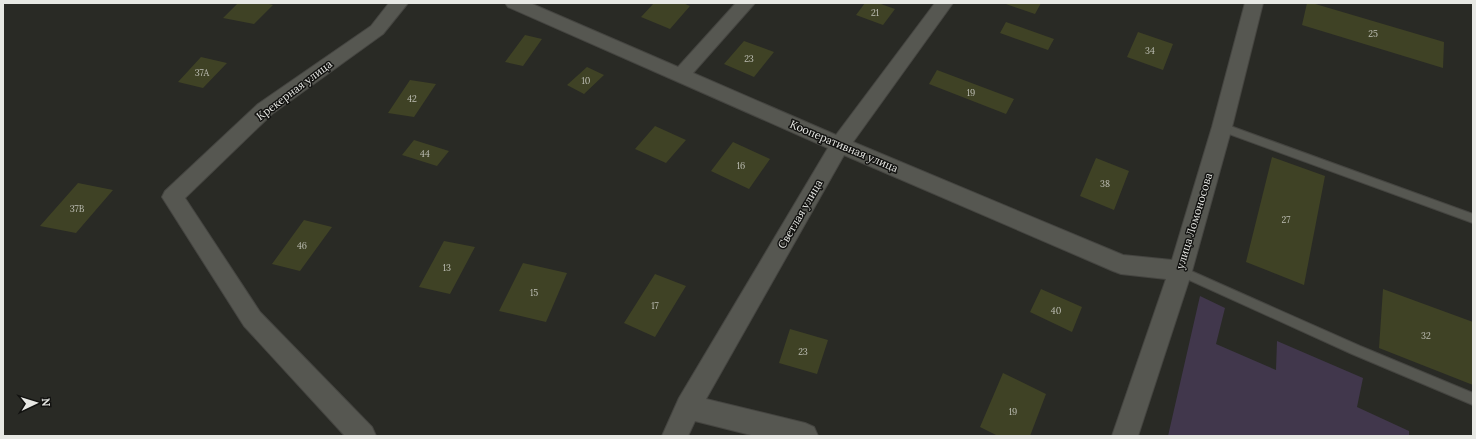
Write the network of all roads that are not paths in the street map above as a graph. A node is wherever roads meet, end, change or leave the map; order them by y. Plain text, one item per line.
1 (399, 3) edge
2 (514, 3) edge
3 (746, 3) edge
4 (944, 3) edge
5 (1254, 3) edge
6 (680, 76) junction
7 (1222, 127) junction
8 (840, 145) junction
9 (1473, 219) edge
10 (1180, 270) junction
11 (1473, 399) edge
12 (688, 407) junction
13 (363, 436) edge
14 (675, 436) edge
15 (805, 436) edge
16 (1125, 436) edge

1 - 13 street, Крекерная улица
2 - 6 street, Кооперативная улица
3 - 6 street
4 - 8 street, Светлая улица
5 - 7 street, улица Ломоносова
6 - 8 street, Кооперативная улица
7 - 9 lane
7 - 10 street, улица Ломоносова
8 - 10 street, Кооперативная улица
8 - 12 street, Светлая улица
10 - 11 lane
10 - 16 street, улица Ломоносова
12 - 14 street, Светлая улица
12 - 15 street

